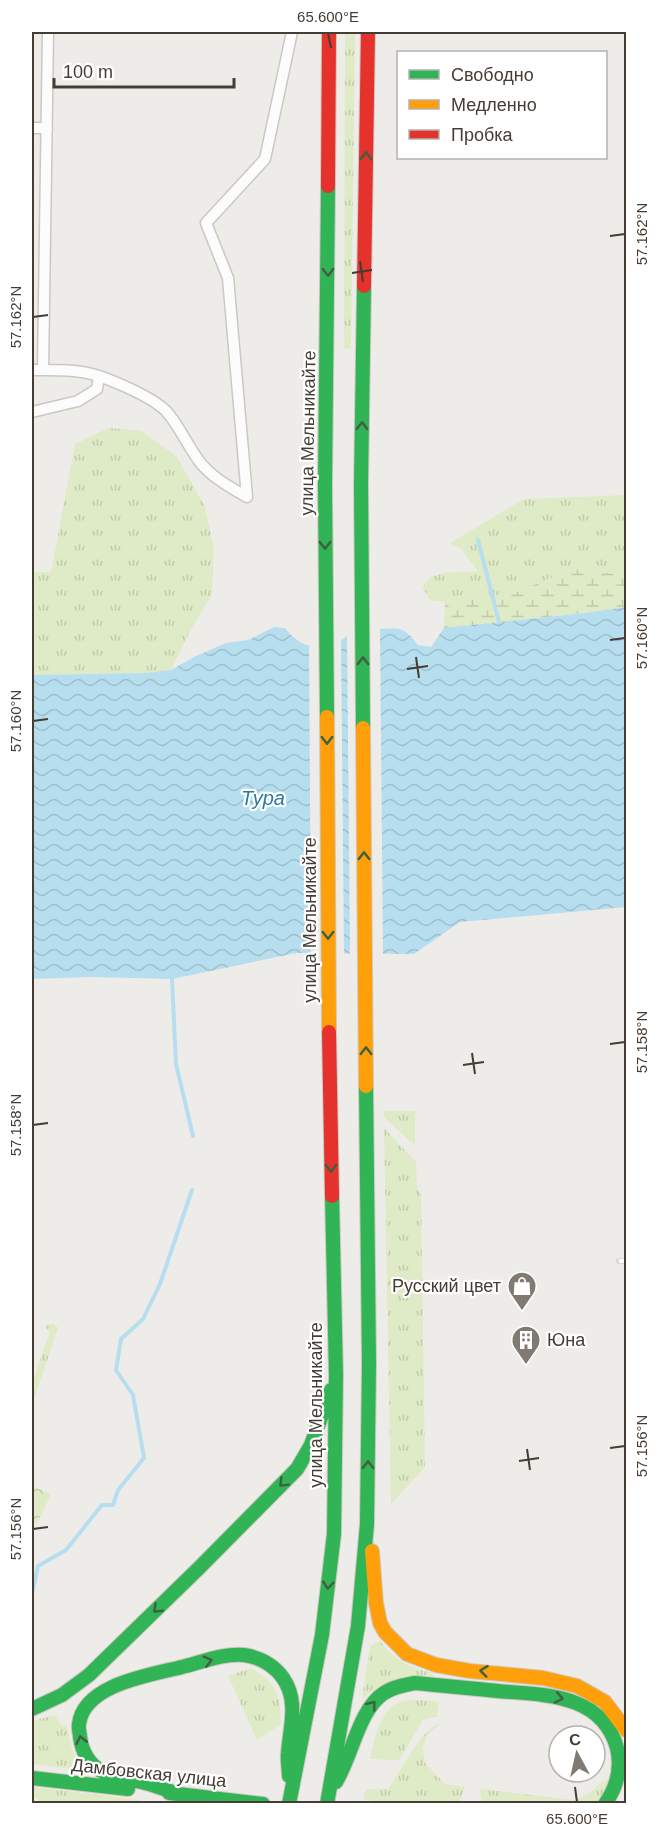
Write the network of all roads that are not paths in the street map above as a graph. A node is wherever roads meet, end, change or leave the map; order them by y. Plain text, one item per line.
1 (48, 32) edge
2 (292, 32) edge
3 (329, 32) edge
4 (368, 32) edge
5 (32, 128) edge
6 (47, 128) junction
7 (32, 370) edge
8 (44, 370) junction
9 (99, 376) junction
10 (32, 412) edge
11 (336, 1375) junction
12 (367, 1524) junction
13 (32, 1709) edge
14 (627, 1730) edge
15 (294, 1753) junction
16 (342, 1757) junction
17 (32, 1778) edge
18 (180, 1794) junction
19 (221, 1799) junction
20 (290, 1799) edge
21 (328, 1800) edge
22 (202, 1803) edge
23 (263, 1803) edge
24 (605, 1803) edge

1 - 6 street
2 - 9 street
3 -> 11 main road, улица Мельникайте
12 -> 4 main road
5 - 6 street
6 - 8 street
7 - 8 street
8 - 9 street
9 - 10 street
11 -> 13 main road
11 -> 15 main road, улица Мельникайте
14 -> 12 main road
12 - 16 main road
18 -> 15 main road
15 - 20 main road, улица Мельникайте
16 - 21 main road
16 -> 24 main road
17 - 18 main road, Дамбовская улица
18 - 19 main road, Дамбовская улица
19 - 22 main road
19 - 23 main road, Дамбовская улица

